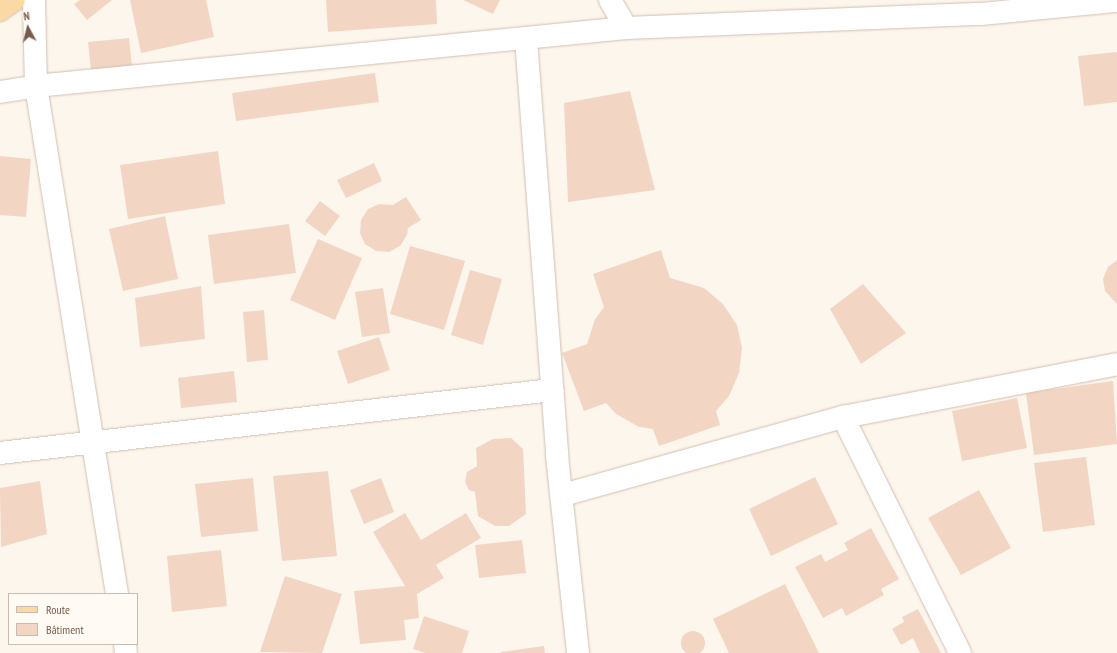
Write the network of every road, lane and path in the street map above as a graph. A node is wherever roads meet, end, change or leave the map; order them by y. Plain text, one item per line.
1 (14, 0) edge
2 (34, 0) edge
3 (610, 0) edge
4 (1117, 1) edge
5 (0, 10) edge
6 (626, 28) junction
7 (526, 39) junction
8 (36, 86) junction
9 (0, 92) edge
10 (1117, 364) edge
11 (552, 390) junction
12 (843, 417) junction
13 (93, 441) junction
14 (0, 453) edge
15 (563, 495) junction
16 (117, 593) edge
17 (578, 653) edge
18 (960, 653) edge

1 - 5 main road
2 - 8 street
3 - 6 street
4 - 6 street
6 - 7 street
7 - 8 street
7 - 11 street
8 - 9 street
8 - 13 street
10 - 12 street
11 - 13 street
11 - 15 street
12 - 15 street
12 - 18 street
13 - 14 street
13 - 16 street
15 - 17 street

